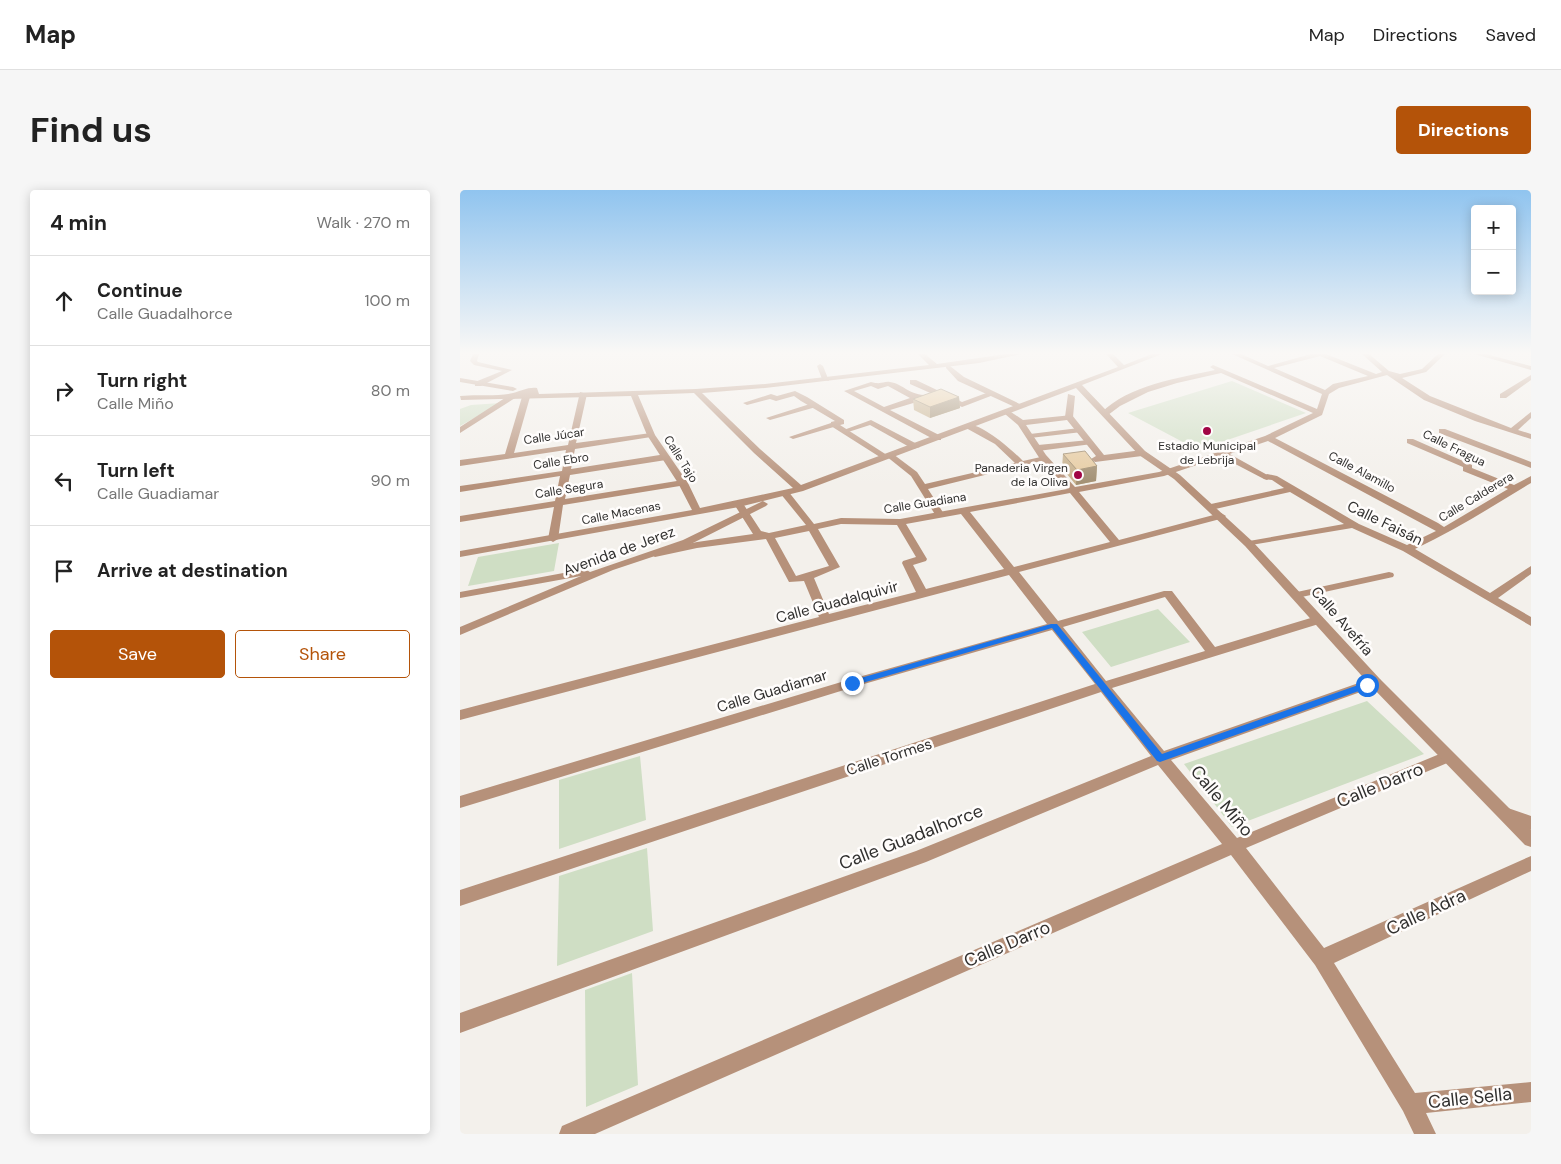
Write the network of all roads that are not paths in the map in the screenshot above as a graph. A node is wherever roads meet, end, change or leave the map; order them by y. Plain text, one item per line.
1 (491, 398) edge
2 (517, 398) edge
3 (521, 398) edge
4 (580, 398) edge
5 (635, 398) edge
6 (703, 398) edge
7 (764, 398) edge
8 (803, 398) edge
9 (861, 398) edge
10 (948, 398) edge
11 (981, 398) edge
12 (1001, 398) edge
13 (1041, 398) edge
14 (1070, 398) edge
15 (1091, 398) edge
16 (1130, 398) edge
17 (1284, 398) edge
18 (1325, 398) edge
19 (1427, 398) edge
20 (916, 399) edge
21 (461, 401) edge
22 (747, 403) dead end
23 (814, 404) junction
24 (1020, 406) junction
25 (883, 410) junction
26 (1008, 412) junction
27 (1105, 413) junction
28 (1319, 413) junction
29 (1531, 414) edge
30 (1069, 417) junction
31 (770, 418) dead end
32 (1021, 422) junction
33 (838, 423) junction
34 (969, 426) junction
35 (1079, 430) junction
36 (460, 431) edge
37 (845, 431) junction
38 (1442, 431) dead end
39 (1512, 431) junction
40 (1045, 434) junction
41 (651, 435) junction
42 (1030, 436) junction
43 (793, 437) dead end
44 (1531, 437) edge
45 (938, 438) junction
46 (1268, 438) junction
47 (1410, 441) dead end
48 (1089, 442) junction
49 (572, 446) junction
50 (916, 446) junction
51 (1054, 446) junction
52 (1038, 448) junction
53 (1142, 453) junction
54 (1223, 454) junction
55 (509, 455) junction
56 (888, 457) junction
57 (666, 458) junction
58 (1102, 458) junction
59 (1085, 460) edge
60 (460, 463) edge
61 (1020, 463) junction
62 (1052, 463) junction
63 (1531, 465) edge
64 (1168, 470) junction
65 (567, 472) junction
66 (1531, 479) edge
67 (683, 483) junction
68 (924, 487) junction
69 (800, 488) junction
70 (460, 489) edge
71 (1291, 489) junction
72 (1515, 489) junction
73 (1072, 491) junction
74 (785, 493) junction
75 (559, 503) junction
76 (1211, 507) junction
77 (742, 508) junction
78 (963, 510) junction
79 (697, 511) junction
80 (939, 514) junction
81 (1221, 516) junction
82 (460, 520) edge
83 (900, 522) junction
84 (1353, 525) junction
85 (812, 527) junction
86 (1443, 532) junction
87 (769, 536) junction
88 (553, 539) junction
89 (1116, 543) junction
90 (1249, 544) junction
91 (1407, 549) junction
92 (460, 554) edge
93 (655, 554) junction
94 (609, 568) junction
95 (1531, 569) edge
96 (1013, 572) junction
97 (1389, 575) dead end
98 (808, 577) junction
99 (923, 594) junction
100 (460, 595) edge
101 (1297, 595) junction
102 (1490, 598) junction
103 (826, 620) junction
104 (1318, 620) junction
105 (1531, 622) edge
106 (1054, 625) junction
107 (460, 631) edge
108 (1212, 652) junction
109 (1375, 682) junction
110 (1104, 686) junction
111 (460, 715) edge
112 (1447, 757) junction
113 (1160, 758) junction
114 (460, 802) edge
115 (1504, 813) junction
116 (1531, 823) edge
117 (1531, 840) edge
118 (1234, 846) junction
119 (1531, 863) edge
120 (460, 898) edge
121 (1321, 959) junction
122 (460, 1023) edge
123 (1531, 1092) edge
124 (1410, 1104) junction
125 (570, 1134) edge
126 (1425, 1134) edge

1 - 21 street
2 - 36 street
3 - 55 street
4 - 49 street
5 - 41 street, Calle Tajo
6 - 69 street
7 - 22 street
8 - 23 street
9 - 25 street
10 - 11 street
12 - 24 street
13 - 24 street, Avenida de Jerez
14 - 30 street
15 - 27 street, Calle Avefría
16 - 27 street
17 - 28 street
18 - 28 street
19 - 39 street
20 - 25 street
23 - 31 street
23 - 33 street
24 - 26 street, Avenida de Jerez
25 - 45 street
26 - 32 street
26 - 34 street, Avenida de Jerez
27 - 53 street, Calle Avefría
28 - 46 street, Calle Guadiana
29 - 39 street
30 - 32 street
30 - 35 street
32 - 42 street
33 - 37 street
33 - 43 street
34 - 45 street, Avenida de Jerez
34 - 61 street
35 - 40 street
35 - 48 street
37 - 50 street
37 - 56 street
38 - 63 street
39 - 44 street
40 - 42 street
40 - 51 street
41 - 49 street, Calle Júcar
41 - 57 street, Calle Tajo
42 - 52 street
45 - 50 street, Avenida de Jerez
46 - 54 street, Calle Guadiana
46 - 86 street, Calle Alamillo
47 - 72 street, Calle Fragua
48 - 51 street
48 - 58 street
49 - 55 street, Calle Júcar
49 - 65 street
50 - 56 street, Avenida de Jerez
51 - 52 street
52 - 62 street
53 - 58 street
53 - 64 street, Calle Avefría
54 - 64 street, Calle Guadiana
54 - 71 street, Calle Faisán
55 - 60 street, Calle Júcar
56 - 68 street
56 - 69 street, Avenida de Jerez
57 - 65 street, Calle Ebro
57 - 67 street, Calle Tajo
58 - 59 street
61 - 62 street
61 - 68 street
62 - 73 street
64 - 73 street, Calle Guadiana
64 - 76 street, Calle Avefría
65 - 70 street, Calle Ebro
65 - 75 street
66 - 72 street, Calle Calderera
67 - 75 street, Calle Segura
67 - 79 street, Calle Tajo
68 - 80 street
69 - 74 street, Avenida de Jerez
71 - 76 street
71 - 84 street, Calle Faisán
72 - 86 street, Calle Calderera
73 - 78 street, Calle Guadiana
73 - 89 street
74 - 77 street, Avenida de Jerez
74 - 85 street
75 - 82 street, Calle Segura
75 - 88 street
76 - 81 street, Calle Avefría
77 - 79 street, Calle Macenas
77 - 87 street
77 - 93 street, Avenida de Jerez
78 - 80 street, Calle Guadiana
78 - 96 street, Calle Miño
79 - 88 street, Calle Macenas
80 - 83 street, Calle Guadiana
81 - 89 street, Calle Guadalquivir
81 - 90 street, Calle Avefría
83 - 85 street, Calle Guadiana
83 - 99 street
84 - 90 street
84 - 91 street, Calle Faisán
85 - 87 street, Calle Guadiana
85 - 98 street
86 - 91 street, Calle Calderera
87 - 93 street, Calle Guadiana
87 - 98 street
88 - 92 street, Calle Macenas
89 - 96 street, Calle Guadalquivir
90 - 101 street, Calle Avefría
91 - 102 street, Calle Faisán
93 - 94 street, Avenida de Jerez
94 - 100 street
94 - 107 street, Avenida de Jerez
95 - 102 street
96 - 99 street, Calle Guadalquivir
96 - 106 street, Calle Miño
97 - 101 street
98 - 103 street
99 - 103 street, Calle Guadalquivir
101 - 104 street, Calle Avefría
102 - 105 street, Calle Faisán
103 - 111 street, Calle Guadalquivir
104 - 108 street, Calle Tormes
104 - 109 street, Calle Avefría
106 - 108 street, Calle Guadiamar
106 - 110 street, Calle Miño
106 - 114 street, Calle Guadiamar
108 - 110 street, Calle Tormes
109 - 112 street, Calle Avefría
109 - 113 street, Calle Guadalhorce
110 - 113 street, Calle Miño
110 - 120 street, Calle Tormes
112 - 115 street, Calle Avefría
112 - 118 street, Calle Darro
113 - 118 street, Calle Miño
113 - 122 street, Calle Guadalhorce
115 - 116 street
115 - 117 street, Calle Avefría
118 - 121 street, Calle Miño
118 - 125 street, Calle Darro
119 - 121 street, Calle Adra
121 - 124 street, Calle Miño
123 - 124 street, Calle Sella
124 - 126 street, Calle Miño

